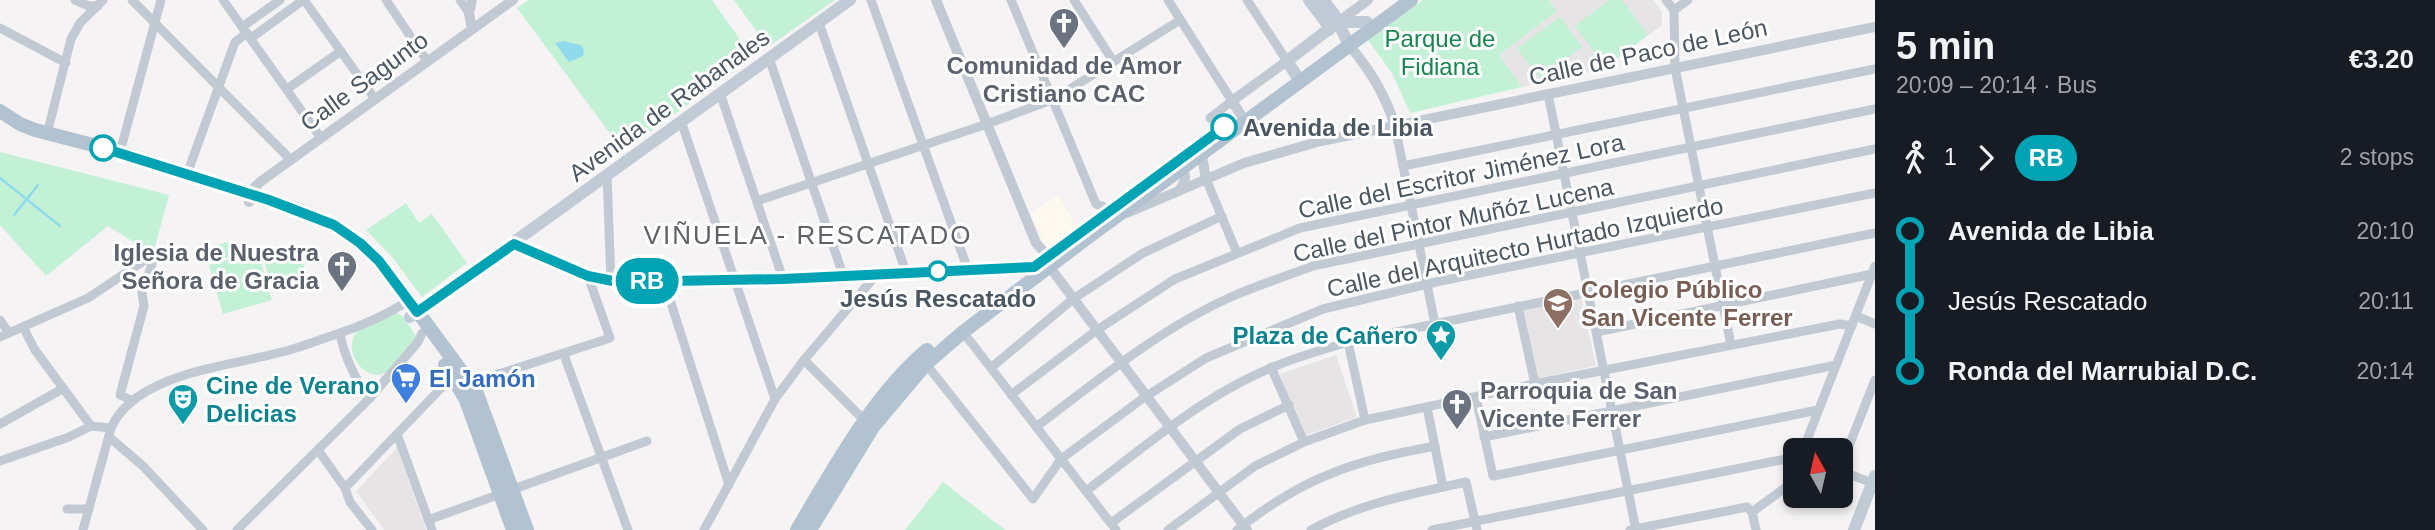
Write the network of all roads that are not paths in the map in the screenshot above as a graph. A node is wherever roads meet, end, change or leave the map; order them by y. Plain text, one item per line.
1 (132, 0) edge
2 (161, 0) edge
3 (223, 0) edge
4 (280, 0) edge
5 (304, 0) edge
6 (386, 0) edge
7 (460, 0) edge
8 (472, 0) edge
9 (513, 0) edge
10 (850, 0) edge
11 (871, 0) edge
12 (936, 0) edge
13 (1011, 0) edge
14 (1074, 0) edge
15 (1168, 0) edge
16 (1247, 0) edge
17 (1310, 0) edge
18 (1323, 0) edge
19 (1368, 0) edge
20 (1396, 0) edge
21 (1411, 0) edge
22 (1666, 0) edge
23 (1688, 0) edge
24 (77, 1) edge
25 (100, 3) edge
26 (1674, 10) junction
27 (469, 13) junction
28 (1180, 20) junction
29 (155, 21) junction
30 (1367, 22) junction
31 (80, 23) junction
32 (818, 23) junction
33 (1334, 26) junction
34 (1875, 27) edge
35 (0, 28) edge
36 (472, 29) junction
37 (246, 33) junction
38 (71, 39) junction
39 (1348, 41) junction
40 (341, 51) junction
41 (48, 54) junction
42 (769, 58) junction
43 (427, 61) junction
44 (1113, 61) junction
45 (1287, 61) junction
46 (66, 63) junction
47 (1675, 68) junction
48 (1875, 69) edge
49 (1297, 78) junction
50 (218, 86) junction
51 (287, 89) junction
52 (720, 93) junction
53 (1548, 94) junction
54 (375, 99) junction
55 (1054, 99) junction
56 (1232, 102) junction
57 (1682, 108) junction
58 (1875, 109) edge
59 (0, 111) edge
60 (1241, 115) junction
61 (1210, 118) dead end
62 (0, 121) edge
63 (681, 121) junction
64 (987, 124) junction
65 (1395, 126) junction
66 (47, 134) junction
67 (1556, 134) junction
68 (321, 138) junction
69 (923, 144) junction
70 (1690, 146) junction
71 (1201, 148) junction
72 (1875, 149) edge
73 (120, 152) junction
74 (291, 160) junction
75 (867, 163) junction
76 (1178, 165) junction
77 (1403, 166) junction
78 (1564, 173) junction
79 (187, 174) junction
80 (607, 176) junction
81 (1206, 176) junction
82 (811, 182) junction
83 (1699, 187) junction
84 (1179, 191) junction
85 (1875, 193) edge
86 (250, 198) junction
87 (757, 201) junction
88 (1411, 204) junction
89 (1572, 212) junction
90 (1112, 215) junction
91 (1222, 216) junction
92 (1707, 227) junction
93 (1875, 233) edge
94 (1036, 243) junction
95 (514, 244) junction
96 (1419, 245) junction
97 (1237, 253) junction
98 (1581, 253) junction
99 (1052, 260) junction
100 (1715, 265) junction
101 (1034, 267) junction
102 (968, 270) junction
103 (1873, 270) edge
104 (906, 272) junction
105 (877, 274) junction
106 (843, 275) junction
107 (588, 276) junction
108 (783, 279) junction
109 (735, 280) junction
110 (611, 281) junction
111 (664, 281) junction
112 (1427, 284) junction
113 (1588, 292) junction
114 (1073, 299) junction
115 (1723, 305) junction
116 (1518, 306) junction
117 (409, 308) junction
118 (1856, 316) junction
119 (0, 320) edge
120 (1435, 324) junction
121 (1875, 324) edge
122 (1852, 326) junction
123 (23, 327) junction
124 (1097, 330) junction
125 (422, 332) junction
126 (963, 332) junction
127 (1597, 332) junction
128 (340, 334) junction
129 (4, 335) edge
130 (1348, 342) junction
131 (1731, 345) junction
132 (564, 355) junction
133 (804, 360) junction
134 (1121, 362) junction
135 (926, 364) junction
136 (1836, 365) junction
137 (992, 367) junction
138 (1271, 367) junction
139 (1604, 372) junction
140 (461, 380) junction
141 (1875, 380) edge
142 (1535, 384) junction
143 (62, 389) junction
144 (1012, 395) junction
145 (1146, 396) junction
146 (1476, 397) junction
147 (370, 398) junction
148 (775, 399) junction
149 (133, 401) junction
150 (1289, 405) junction
151 (1427, 407) junction
152 (1612, 410) junction
153 (1818, 410) junction
154 (1366, 420) junction
155 (865, 421) junction
156 (0, 424) edge
157 (93, 426) junction
158 (1036, 427) junction
159 (1170, 428) junction
160 (110, 433) junction
161 (397, 434) junction
162 (1484, 437) junction
163 (1808, 438) edge
164 (1853, 438) edge
165 (647, 441) dead end
166 (1304, 442) junction
167 (1434, 446) junction
168 (318, 450) junction
169 (1620, 450) junction
170 (1, 457) edge
171 (601, 457) junction
172 (1061, 459) junction
173 (1783, 460) edge
174 (1194, 461) junction
175 (1853, 473) edge
176 (1874, 481) edge
177 (729, 485) junction
178 (1443, 487) junction
179 (345, 488) junction
180 (1783, 489) edge
181 (506, 490) junction
182 (1628, 490) junction
183 (1086, 491) junction
184 (1219, 493) junction
185 (67, 509) dead end
186 (89, 509) junction
187 (1752, 512) junction
188 (428, 520) junction
189 (1113, 526) edge
190 (1476, 526) edge
191 (1242, 528) edge
192 (85, 529) edge
193 (203, 530) edge
194 (237, 530) edge
195 (372, 530) edge
196 (432, 530) edge
197 (513, 530) edge
198 (527, 530) edge
199 (628, 530) edge
200 (704, 530) edge
201 (797, 530) edge
202 (810, 530) edge
203 (1168, 530) edge
204 (1311, 530) edge
205 (1432, 530) edge
206 (1634, 530) edge
207 (1755, 530) edge
208 (1854, 530) edge

1 - 29 street
2 - 29 street
3 - 37 street
4 - 37 street
5 - 37 street
5 - 40 street
6 - 43 street
7 - 27 street
8 - 27 street
9 - 36 street, Calle Sagunto
10 - 32 main road, Avenida de Rabanales
11 - 69 street
12 - 64 street
13 - 55 street
14 - 44 street
15 - 28 street
16 - 45 street
17 - 33 main road
18 - 33 main road
19 - 33 street
20 - 30 main road
21 - 39 main road
22 - 26 street
23 - 26 street
24 - 25 street
24 - 31 street
25 - 31 street
26 - 47 street
27 - 36 street
28 - 44 street
28 - 56 street
29 - 50 street
29 - 73 street
30 - 33 main road
30 - 39 main road
31 - 38 street
32 - 42 main road, Avenida de Rabanales
32 - 75 street
33 - 39 main road
33 - 45 main road
34 - 47 street, Calle de Paco de León
35 - 41 street
36 - 43 street, Calle Sagunto
37 - 50 street
37 - 51 street
38 - 41 street
38 - 46 street
39 - 49 main road
39 - 65 street
40 - 51 street
40 - 54 street
41 - 46 street
42 - 52 main road, Avenida de Rabanales
42 - 82 street
43 - 54 street, Calle Sagunto
44 - 55 street
45 - 49 main road
45 - 56 street
46 - 66 street
47 - 53 street, Calle de Paco de León
47 - 57 street
48 - 57 street
49 - 60 main road
49 - 71 main road
50 - 74 street
50 - 79 street
51 - 68 street
52 - 63 main road, Avenida de Rabanales
52 - 87 street
53 - 65 street, Calle de Paco de León
53 - 67 street
54 - 68 street, Calle Sagunto
55 - 64 street
55 - 90 street
56 - 60 street
56 - 61 street
57 - 67 street
57 - 70 street
58 - 70 street, Calle del Escritor Jiménez Lora
59 - 66 main road
60 - 71 main road
62 - 86 main road
63 - 80 main road, Avenida de Rabanales
63 - 109 street
64 - 69 street
64 - 94 street
65 - 77 street
65 - 81 street, Calle de Paco de León
66 - 73 main road
67 - 77 street
67 - 78 street
68 - 74 street, Calle Sagunto
69 - 75 street
69 - 102 street
70 - 78 street, Calle del Escritor Jiménez Lora
70 - 83 street
71 - 76 main road
71 - 81 street
72 - 83 street, Calle del Pintor Muñóz Lucena
73 - 79 main road
74 - 86 street, Calle Sagunto
75 - 82 street
75 - 104 street
76 - 81 street
76 - 84 street
76 - 90 main road
77 - 88 street
78 - 88 street, Calle del Escritor Jiménez Lora
78 - 89 street
79 - 86 main road
80 - 95 main road, Avenida de Rabanales
80 - 110 street
81 - 84 street, Calle de Paco de León
81 - 91 street
82 - 87 street
82 - 106 street
83 - 89 street, Calle del Pintor Muñóz Lucena
83 - 92 street
84 - 90 street, Calle de Paco de León
85 - 92 street, Calle del Arquitecto Hurtado Izquierdo
86 - 117 main road
86 - 117 main road
87 - 108 street
88 - 96 street
88 - 97 street, Calle del Escritor Jiménez Lora
89 - 96 street, Calle del Pintor Muñóz Lucena
89 - 98 street
90 - 99 main road
91 - 97 street
91 - 114 street
92 - 98 street, Calle del Arquitecto Hurtado Izquierdo
92 - 100 street
93 - 100 street
94 - 99 street
94 - 101 street
95 - 107 street
95 - 117 main road, Avenida de Rabanales
96 - 112 street
96 - 134 street, Calle del Pintor Muñóz Lucena
97 - 124 street, Calle del Escritor Jiménez Lora
98 - 112 street, Calle del Arquitecto Hurtado Izquierdo
98 - 113 street
99 - 101 main road
99 - 114 street
99 - 126 main road
100 - 113 street
100 - 115 street
101 - 102 street
101 - 155 main road
102 - 104 street
103 - 115 street
103 - 118 street
104 - 105 street
105 - 106 street
105 - 133 street
106 - 108 street
107 - 110 street
107 - 132 street
108 - 109 street
109 - 111 street
109 - 148 street
110 - 111 street
111 - 177 street
112 - 120 street
112 - 145 street, Calle del Arquitecto Hurtado Izquierdo
113 - 116 street
113 - 127 street
114 - 124 street
114 - 137 street
115 - 127 street
115 - 131 street
116 - 120 street
116 - 142 street
117 - 125 main road
117 - 128 street
117 - 140 main road
118 - 121 street
118 - 122 street
119 - 129 street
120 - 130 street
122 - 131 street
122 - 136 street
123 - 129 street
123 - 143 street
123 - 149 street
124 - 134 street
124 - 144 street, Calle del Escritor Jiménez Lora
125 - 140 main road
125 - 147 street
126 - 135 main road
126 - 137 street
127 - 139 street
128 - 147 street
128 - 149 street
130 - 138 street
130 - 154 street
131 - 139 street
132 - 140 street
132 - 171 street
133 - 148 street
133 - 155 street
134 - 145 street
134 - 158 street, Calle del Pintor Muñóz Lucena
135 - 172 street, Calle del Arquitecto Hurtado Izquierdo
135 - 202 main road
136 - 152 street
136 - 153 street
137 - 144 street
138 - 150 street
138 - 159 street
139 - 142 street
139 - 152 street
140 - 161 street
140 - 181 main road
141 - 164 street
142 - 146 street
143 - 156 street
143 - 157 street
144 - 158 street
145 - 159 street
145 - 172 street, Calle del Arquitecto Hurtado Izquierdo
146 - 151 street
146 - 162 street
147 - 168 street
148 - 177 street
149 - 160 street
150 - 166 street
150 - 174 street
151 - 154 street
151 - 167 street
152 - 162 street
152 - 169 street
153 - 163 street
153 - 169 street
154 - 166 street
155 - 201 main road
157 - 160 street
157 - 170 street
158 - 172 street
159 - 174 street
159 - 183 street
160 - 186 street
160 - 193 street
161 - 179 street
161 - 188 street
162 - 169 street
165 - 171 street
166 - 184 street
167 - 178 street
167 - 191 street
168 - 179 street
168 - 194 street
169 - 182 street
171 - 181 street
171 - 199 street
172 - 183 street
173 - 182 street
174 - 184 street
174 - 189 street
175 - 176 street
176 - 208 main road
177 - 200 street
178 - 190 street
178 - 204 street
179 - 195 street
180 - 187 street
181 - 188 street
181 - 197 main road
181 - 198 main road
182 - 190 street
182 - 206 street
183 - 189 street
184 - 191 street
184 - 203 street
185 - 186 street
186 - 192 street
187 - 206 street
187 - 207 street
188 - 196 street
190 - 205 street

